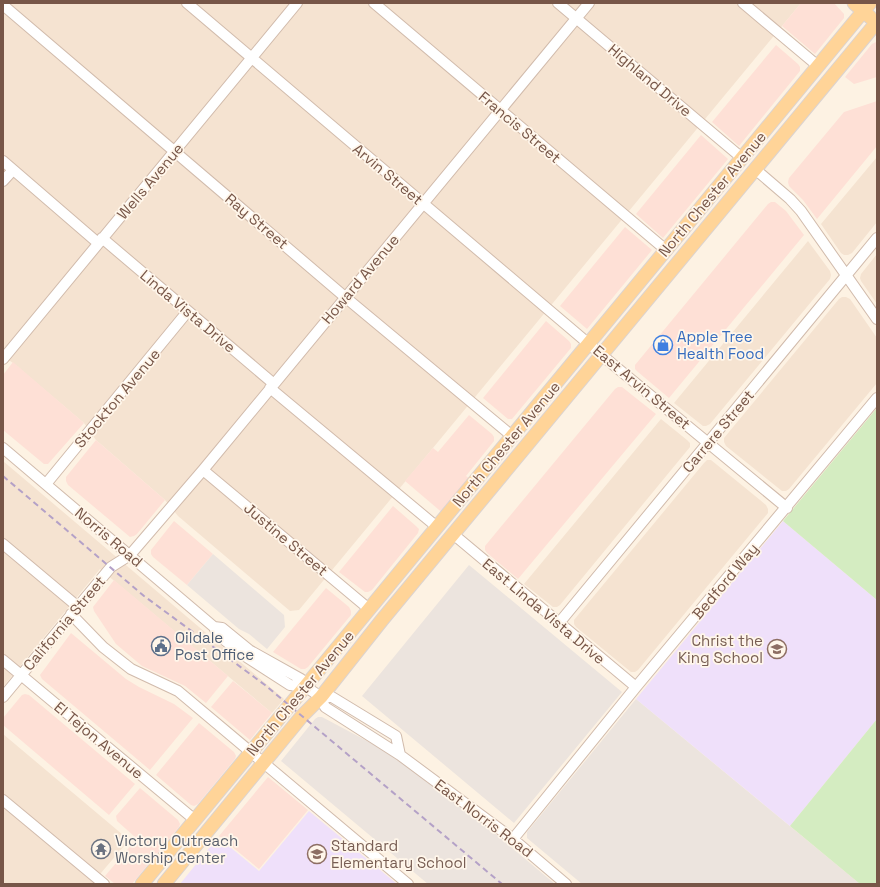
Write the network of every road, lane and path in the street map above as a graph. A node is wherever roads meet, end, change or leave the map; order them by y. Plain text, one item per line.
1 (187, 3) edge
2 (297, 3) edge
3 (374, 3) edge
4 (558, 3) edge
5 (589, 3) edge
6 (743, 3) edge
7 (874, 3) edge
8 (3, 4) edge
9 (877, 6) edge
10 (870, 15) edge
11 (576, 18) junction
12 (251, 58) junction
13 (818, 66) junction
14 (500, 110) junction
15 (174, 151) junction
16 (742, 158) junction
17 (3, 161) edge
18 (755, 169) junction
19 (13, 170) junction
20 (3, 181) edge
21 (732, 196) junction
22 (422, 204) junction
23 (877, 238) edge
24 (100, 240) junction
25 (666, 250) junction
26 (846, 276) junction
27 (345, 297) junction
28 (188, 311) junction
29 (877, 319) edge
30 (589, 343) junction
31 (602, 354) junction
32 (3, 359) edge
33 (272, 386) junction
34 (877, 398) edge
35 (512, 436) junction
36 (708, 442) junction
37 (3, 448) edge
38 (203, 470) junction
39 (46, 484) junction
40 (458, 501) junction
41 (787, 508) junction
42 (437, 528) junction
43 (453, 534) junction
44 (3, 544) edge
45 (130, 555) junction
46 (369, 609) junction
47 (74, 610) junction
48 (559, 623) junction
49 (3, 660) edge
50 (21, 675) junction
51 (306, 687) junction
52 (636, 687) junction
53 (3, 697) edge
54 (321, 697) junction
55 (251, 752) junction
56 (400, 755) junction
57 (264, 762) junction
58 (3, 800) edge
59 (194, 820) junction
60 (513, 839) junction
61 (104, 884) edge
62 (142, 884) edge
63 (164, 884) edge
64 (408, 884) edge
65 (566, 884) edge

1 - 12 street, Arvin Street
2 - 12 street, Wells Avenue
3 - 14 street, Francis Street
4 - 11 street, Highland Drive
5 - 11 street, Howard Avenue
6 - 13 street
7 - 9 main road
8 - 15 street, Ray Street
10 - 13 main road, North Chester Avenue
10 - 18 main road, North Chester Avenue
11 - 14 street, Howard Avenue
11 - 16 street, Highland Drive
12 - 15 street, Wells Avenue
12 - 22 street, Arvin Street
13 - 16 main road, North Chester Avenue
14 - 22 street, Howard Avenue
14 - 25 street, Francis Street
15 - 24 street, Wells Avenue
15 - 27 street, Ray Street
16 - 21 main road
16 - 25 main road, North Chester Avenue
17 - 19 street, Linda Vista Drive
18 - 21 main road, North Chester Avenue
18 - 26 street
19 - 20 street
19 - 24 street, Linda Vista Drive
21 - 31 main road, North Chester Avenue
22 - 27 street, Howard Avenue
22 - 30 street, Arvin Street
23 - 26 street, Carrere Street
24 - 28 street, Linda Vista Drive
24 - 32 street, Wells Avenue
25 - 30 main road, North Chester Avenue
26 - 29 street
26 - 36 street, Carrere Street
27 - 33 street, Howard Avenue
27 - 35 street, Ray Street
28 - 33 street, Linda Vista Drive
28 - 39 street, Stockton Avenue
30 - 31 street, East Arvin Street
30 - 35 main road, North Chester Avenue
31 - 36 street, East Arvin Street
31 - 43 main road, North Chester Avenue
33 - 38 street, Howard Avenue
33 - 42 street, Linda Vista Drive
34 - 41 street, Bedford Way
35 - 40 main road, North Chester Avenue
36 - 41 street, East Arvin Street
36 - 48 street, Carrere Street
37 - 39 street, Norris Road
38 - 45 street, Howard Avenue
38 - 46 street, Justine Street
39 - 45 street, Norris Road
40 - 42 main road, North Chester Avenue
40 - 43 main road
41 - 52 street, Bedford Way
42 - 46 main road, North Chester Avenue
43 - 48 street, East Linda Vista Drive
43 - 54 main road, North Chester Avenue
44 - 47 street
45 - 47 street, California Street
45 - 51 street, Norris Road
46 - 51 main road, North Chester Avenue
47 - 50 street, California Street
47 - 55 street
48 - 52 street, East Linda Vista Drive
49 - 50 street, El Tejon Avenue
50 - 53 street, California Street
50 - 59 street, El Tejon Avenue
51 - 54 street, East Norris Road
51 - 55 main road, North Chester Avenue
52 - 60 street, Bedford Way
54 - 56 street, East Norris Road
54 - 56 street, East Norris Road
54 - 57 main road, North Chester Avenue
55 - 57 street
55 - 59 main road, North Chester Avenue
56 - 60 street, East Norris Road
57 - 63 main road, North Chester Avenue
57 - 64 street
58 - 61 street
59 - 62 main road, North Chester Avenue
60 - 65 street, East Norris Road

